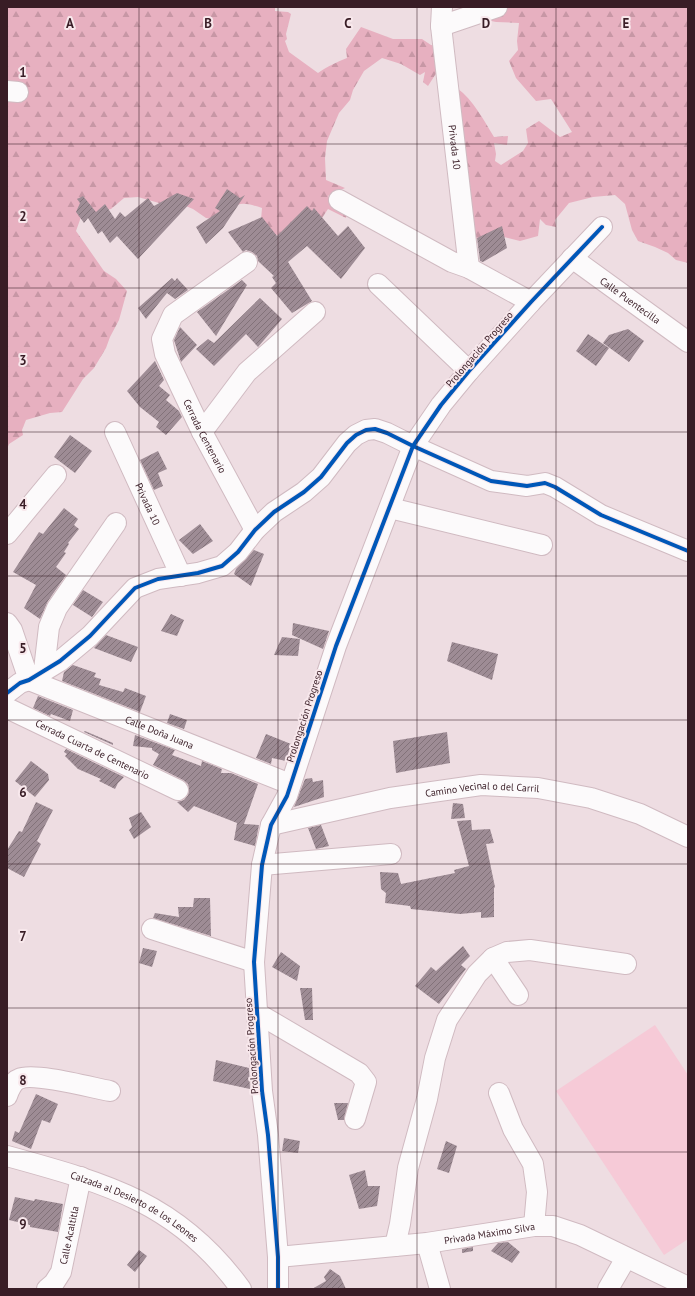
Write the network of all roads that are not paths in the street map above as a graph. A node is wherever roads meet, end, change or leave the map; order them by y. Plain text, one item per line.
1 (497, 7) edge
2 (441, 17) edge
3 (339, 200) dead end
4 (602, 227) dead end
5 (572, 258) junction
6 (247, 262) dead end
7 (469, 268) junction
8 (378, 284) dead end
9 (530, 302) junction
10 (315, 312) dead end
11 (688, 342) edge
12 (469, 371) junction
13 (115, 432) dead end
14 (202, 432) junction
15 (413, 446) junction
16 (56, 475) dead end
17 (390, 508) junction
18 (116, 523) dead end
19 (255, 530) junction
20 (7, 534) edge
21 (542, 545) dead end
22 (688, 551) edge
23 (181, 576) junction
24 (7, 623) edge
25 (37, 675) junction
26 (7, 693) edge
27 (7, 708) edge
28 (290, 784) junction
29 (178, 790) dead end
30 (271, 826) junction
31 (688, 837) edge
32 (391, 854) dead end
33 (262, 865) junction
34 (152, 928) dead end
35 (493, 958) junction
36 (254, 962) junction
37 (626, 964) dead end
38 (518, 996) dead end
39 (257, 1013) junction
40 (110, 1091) dead end
41 (499, 1094) dead end
42 (7, 1096) edge
43 (355, 1119) dead end
44 (7, 1156) edge
45 (81, 1177) junction
46 (534, 1226) junction
47 (427, 1243) junction
48 (395, 1246) junction
49 (278, 1257) junction
50 (626, 1258) junction
51 (688, 1287) edge
52 (47, 1289) edge
53 (241, 1289) edge
54 (278, 1289) edge
55 (440, 1289) edge
56 (608, 1289) edge

1 - 2 street
2 - 7 street, Privada 10
3 - 7 street
4 - 5 street, Prolongación Progreso
5 - 9 street, Prolongación Progreso
5 - 11 street, Calle Puentecilla
6 - 14 street, Cerrada Centenario
7 - 9 street
8 - 12 street
9 - 12 street, Prolongación Progreso
10 - 14 street
12 - 15 street, Prolongación Progreso
13 - 23 street, Privada 10
14 - 19 street, Cerrada Centenario
15 - 17 street, Prolongación Progreso
15 - 19 street
15 - 22 street
16 - 20 street
17 - 21 street
17 - 28 street, Prolongación Progreso
18 - 25 street
19 - 23 street
23 - 25 street
24 - 25 street
25 - 26 street
25 - 28 street, Calle Doña Juana
27 - 29 street, Cerrada Cuarta de Centenario
28 - 30 street, Prolongación Progreso
30 - 31 street, Camino Vecinal o del Carril
30 - 33 street, Prolongación Progreso
32 - 33 street
33 - 36 street, Prolongación Progreso
34 - 36 street
35 - 37 street
35 - 38 street
35 - 48 street
36 - 39 street, Prolongación Progreso
39 - 43 street
39 - 49 street, Prolongación Progreso
40 - 42 street
41 - 46 street
44 - 45 street, Calzada al Desierto de los Leones
45 - 52 street, Calle Acaltitla
45 - 53 street, Calzada al Desierto de los Leones
46 - 47 street, Privada Máximo Silva
46 - 50 street, Privada Máximo Silva
47 - 48 street, Privada Máximo Silva
47 - 55 street
48 - 49 street, Privada Máximo Silva
49 - 54 street, Prolongación Progreso
50 - 51 street, Privada Máximo Silva
50 - 56 street

